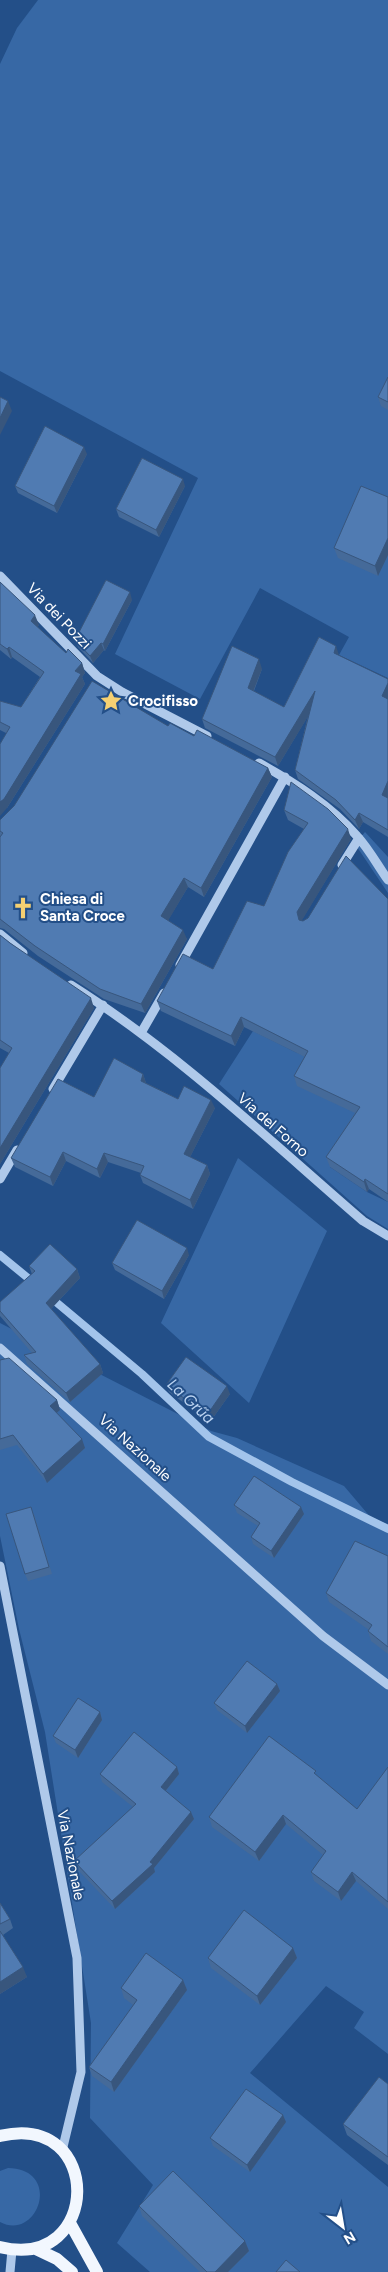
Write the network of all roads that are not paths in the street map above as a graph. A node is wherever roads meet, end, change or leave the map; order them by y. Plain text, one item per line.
1 (0, 576) edge
2 (215, 740) edge
3 (250, 759) edge
4 (285, 777) junction
5 (359, 838) junction
6 (335, 877) edge
7 (388, 880) edge
8 (0, 934) edge
9 (34, 961) edge
10 (175, 973) edge
11 (64, 981) edge
12 (170, 982) edge
13 (103, 1005) junction
14 (141, 1033) junction
15 (47, 1099) edge
16 (22, 1142) edge
17 (0, 1179) edge
18 (388, 1236) edge
19 (0, 1348) edge
20 (0, 1566) edge
21 (388, 1684) edge
22 (0, 2136) edge
23 (62, 2151) junction
24 (70, 2223) junction
25 (36, 2248) junction
26 (6, 2249) edge
27 (10, 2272) edge
28 (72, 2272) edge
29 (97, 2272) edge

1 - 2 street, Via dei Pozzi
3 - 4 street
4 - 5 street
4 - 10 street
5 - 6 street
5 - 7 street
8 - 9 street
11 - 13 street, Via del Forno
12 - 14 street
13 - 14 street, Via del Forno
13 - 15 street
14 - 18 street, Via del Forno
16 - 17 street
19 - 21 street, Via Nazionale
20 - 23 street, Via Nazionale
22 - 23 main road
23 - 24 main road
24 - 25 main road
24 - 29 main road
25 - 26 main road
25 - 28 main road
26 - 27 street

